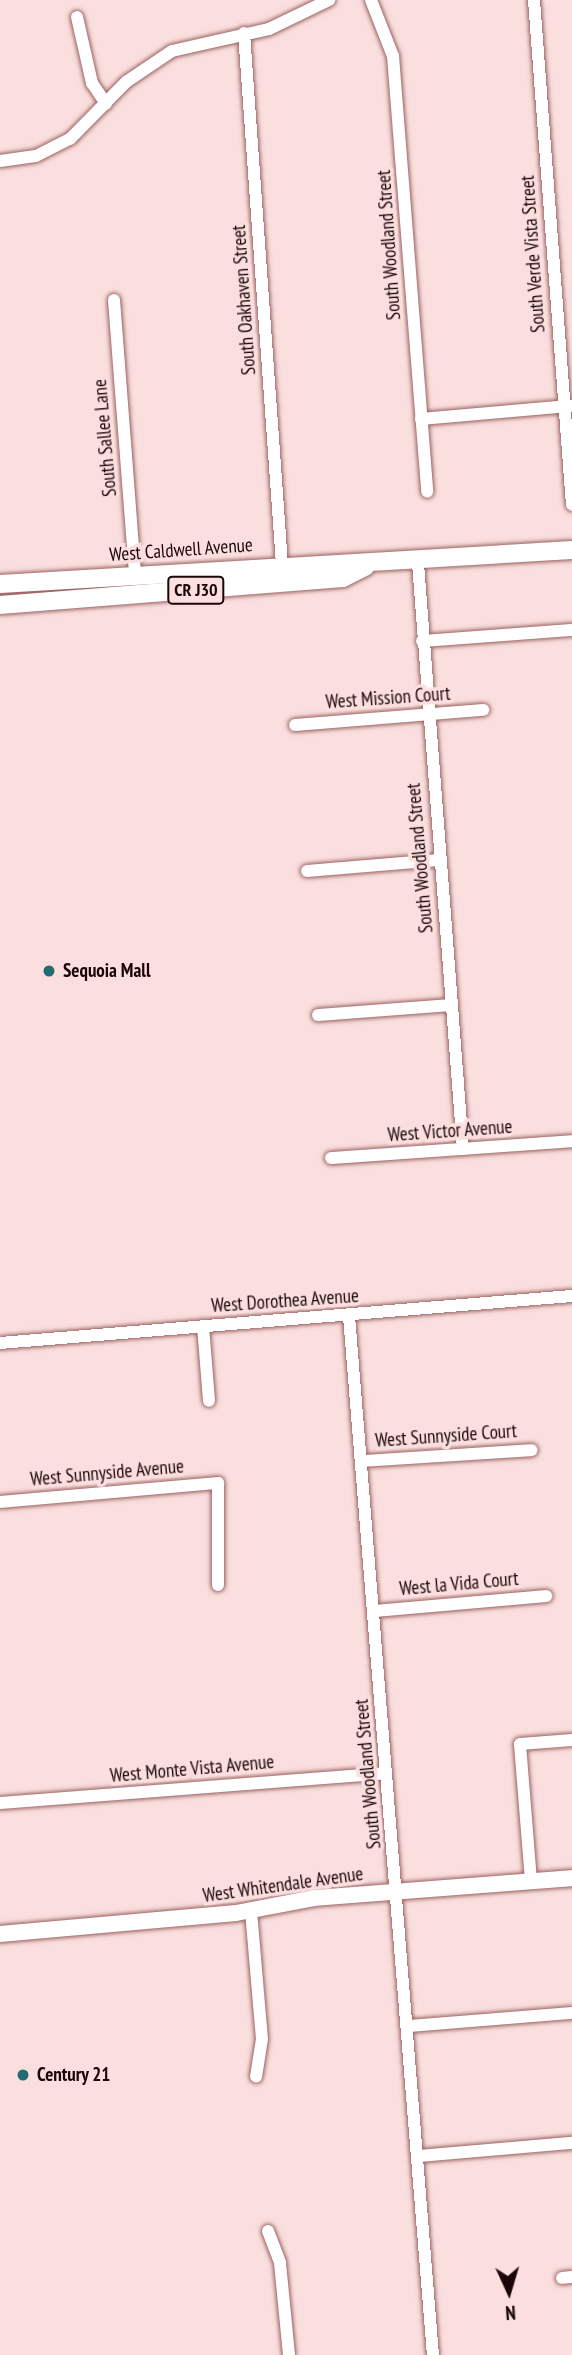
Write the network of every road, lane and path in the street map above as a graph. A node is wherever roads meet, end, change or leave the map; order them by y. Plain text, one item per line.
1 (329, 0) edge
2 (371, 0) edge
3 (534, 0) edge
4 (76, 17) dead end
5 (244, 33) junction
6 (106, 104) junction
7 (0, 161) edge
8 (114, 300) dead end
9 (568, 407) edge
10 (421, 419) junction
11 (427, 492) dead end
12 (572, 505) edge
13 (572, 550) edge
14 (418, 563) junction
15 (282, 564) junction
16 (365, 567) junction
17 (135, 573) junction
18 (0, 584) edge
19 (166, 592) junction
20 (0, 605) edge
21 (572, 630) edge
22 (422, 642) junction
23 (483, 710) dead end
24 (429, 714) junction
25 (295, 724) dead end
26 (439, 860) junction
27 (307, 871) dead end
28 (452, 1005) junction
29 (318, 1015) dead end
30 (572, 1141) edge
31 (463, 1149) junction
32 (331, 1158) dead end
33 (572, 1296) edge
34 (349, 1315) junction
35 (203, 1326) junction
36 (0, 1343) edge
37 (209, 1401) dead end
38 (532, 1450) dead end
39 (363, 1461) junction
40 (0, 1502) edge
41 (218, 1585) dead end
42 (546, 1596) dead end
43 (375, 1611) junction
44 (572, 1740) edge
45 (386, 1773) junction
46 (0, 1803) edge
47 (572, 1878) edge
48 (531, 1881) junction
49 (397, 1892) junction
50 (251, 1911) junction
51 (0, 1934) edge
52 (572, 2013) edge
53 (408, 2026) junction
54 (256, 2077) dead end
55 (572, 2143) edge
56 (419, 2156) junction
57 (268, 2231) dead end
58 (289, 2355) edge
59 (433, 2355) edge

1 - 5 street
2 - 10 street, South Woodland Street
3 - 9 street, South Verde Vista Street
4 - 6 street
5 - 6 street
5 - 15 street, South Oakhaven Street
6 - 7 street
8 - 17 street, South Sallee Lane
9 - 10 street
9 - 12 street, South Verde Vista Street
10 - 11 street, South Woodland Street
13 - 14 main road, West Caldwell Avenue / CR J30
14 - 16 main road, West Caldwell Avenue / CR J30
14 - 22 street, South Woodland Street
15 - 16 main road, West Caldwell Avenue / CR J30
15 - 17 main road, West Caldwell Avenue / CR J30
15 - 19 main road
16 - 19 main road, West Caldwell Avenue / CR J30
17 - 18 main road, West Caldwell Avenue / CR J30
19 - 20 main road, West Caldwell Avenue / CR J30
21 - 22 street
22 - 24 street, South Woodland Street
23 - 24 street, West Mission Court
24 - 25 street, West Mission Court
24 - 26 street, South Woodland Street
26 - 27 street
26 - 28 street, South Woodland Street
28 - 29 street
28 - 31 street, South Woodland Street
30 - 31 street, West Victor Avenue
31 - 32 street, West Victor Avenue
33 - 34 street, West Dorothea Avenue
34 - 35 street, West Dorothea Avenue
34 - 39 street, South Woodland Street
35 - 36 street, West Dorothea Avenue
35 - 37 street
38 - 39 street, West Sunnyside Court
39 - 43 street, South Woodland Street
40 - 41 street, West Sunnyside Avenue
42 - 43 street, West la Vida Court
43 - 45 street, South Woodland Street
44 - 48 street
45 - 46 street, West Monte Vista Avenue
45 - 49 street, South Woodland Street
47 - 48 street, West Whitendale Avenue
48 - 49 street, West Whitendale Avenue
49 - 50 street, West Whitendale Avenue
49 - 53 street, South Woodland Street
50 - 51 street, West Whitendale Avenue
50 - 54 street
52 - 53 street
53 - 56 street, South Woodland Street
55 - 56 street
56 - 59 street, South Woodland Street
57 - 58 street

